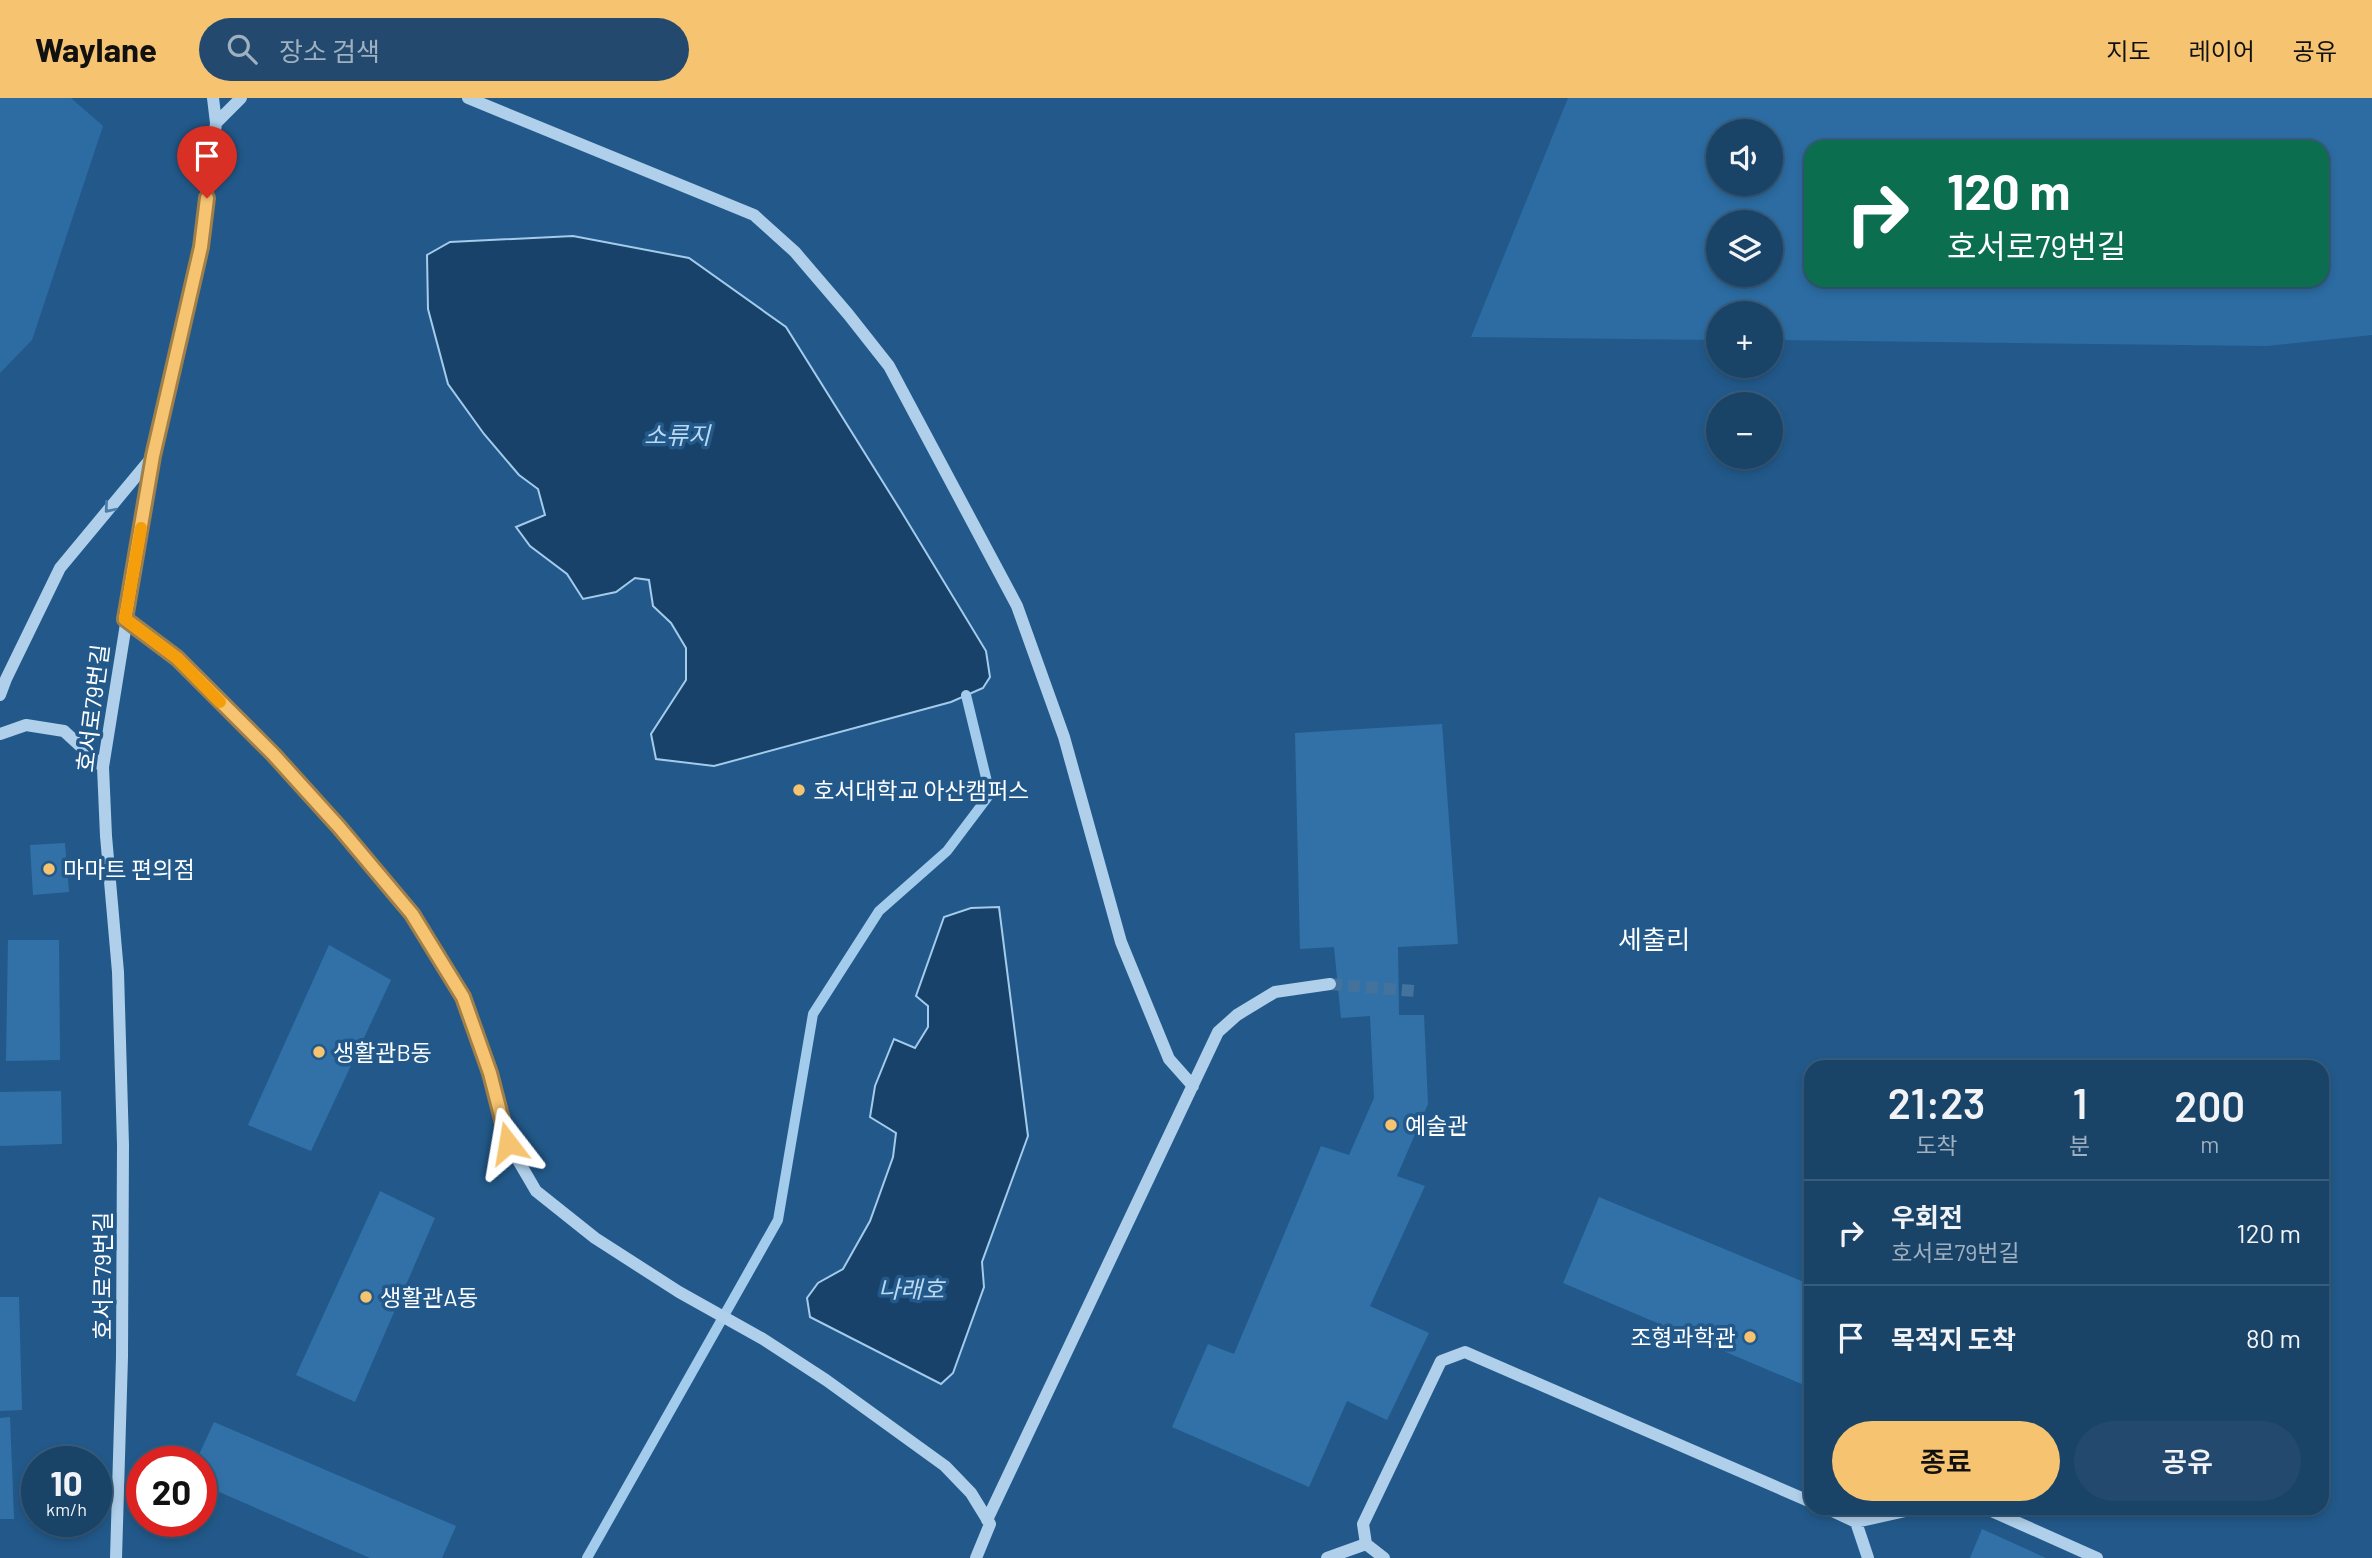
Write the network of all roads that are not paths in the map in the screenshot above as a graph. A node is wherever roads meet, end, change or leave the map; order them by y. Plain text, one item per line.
1 (213, 98) edge
2 (241, 98) edge
3 (468, 98) edge
4 (216, 123) junction
5 (153, 456) junction
6 (125, 619) junction
7 (0, 695) edge
8 (0, 734) edge
9 (103, 767) junction
10 (1330, 984) tunnel mouth
11 (1193, 1086) junction
12 (1804, 1499) edge
13 (1841, 1515) edge
14 (1888, 1515) edge
15 (2000, 1515) edge
16 (987, 1520) junction
17 (1856, 1522) junction
18 (1366, 1544) junction
19 (116, 1558) edge
20 (975, 1558) edge
21 (1328, 1558) edge
22 (1384, 1558) edge
23 (1868, 1558) edge
24 (2097, 1558) edge

1 - 4 street, 호서로79번길
2 - 4 street
3 - 11 street
4 - 5 street, 호서로79번길
5 - 6 street, 호서로79번길
5 -> 7 street
6 - 9 street, 호서로79번길
6 - 16 street
8 - 9 street
9 - 19 street, 호서로79번길
10 - 11 street
11 - 16 street
12 - 18 street
13 - 17 street
14 - 17 street
15 - 24 street
16 - 20 street
17 - 23 street
18 - 21 street
18 - 22 street

